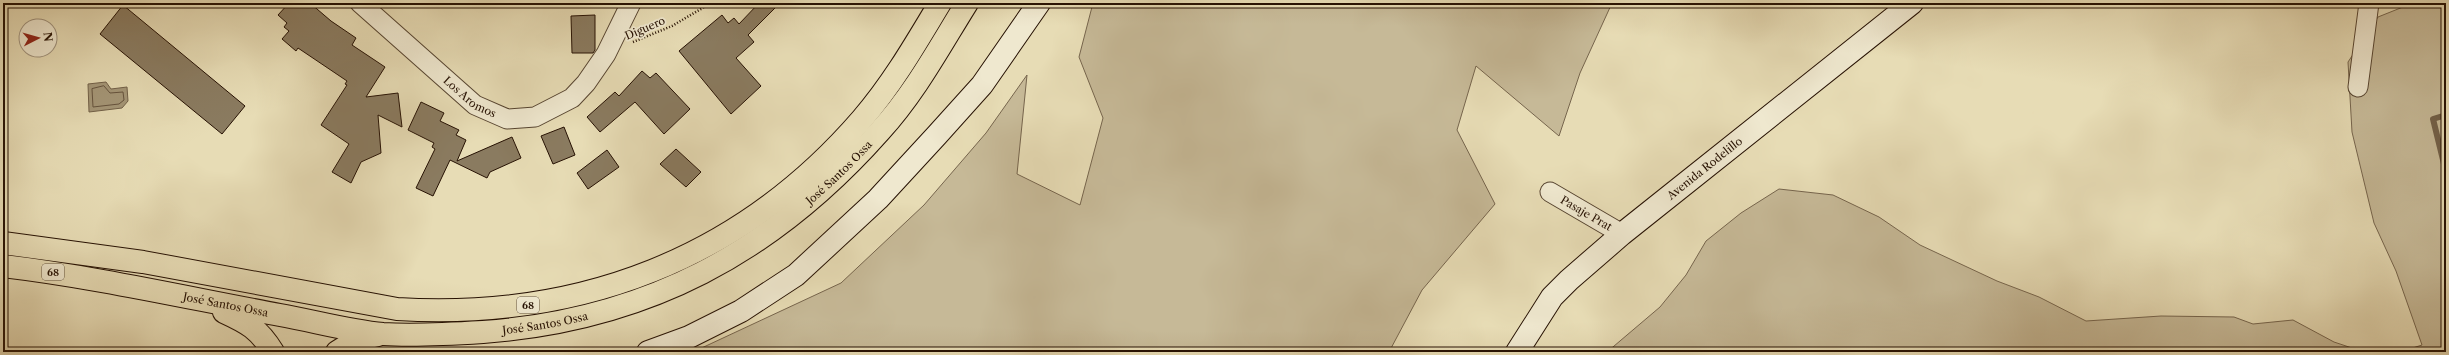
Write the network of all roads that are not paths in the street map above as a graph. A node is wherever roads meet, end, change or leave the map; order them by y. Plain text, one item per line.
1 (360, 3) edge
2 (631, 3) edge
3 (940, 3) edge
4 (967, 3) edge
5 (1039, 3) edge
6 (1912, 3) edge
7 (2369, 3) edge
8 (2358, 87) dead end
9 (1550, 192) dead end
10 (1622, 234) junction
11 (3, 242) edge
12 (3, 266) edge
13 (197, 300) junction
14 (382, 334) junction
15 (273, 352) edge
16 (337, 352) edge
17 (648, 352) edge
18 (1517, 352) edge

1 - 2 street, Los Aromos
3 - 11 highway, José Santos Ossa / 68
4 - 14 highway, José Santos Ossa / 68
5 - 17 street
6 - 10 street, Avenida Rodelillo
7 - 8 street
9 - 10 street, Pasaje Prat
10 - 18 street, Avenida Rodelillo
12 - 13 highway, José Santos Ossa / 68
13 - 14 highway, José Santos Ossa / 68
13 - 15 highway
14 - 16 highway

